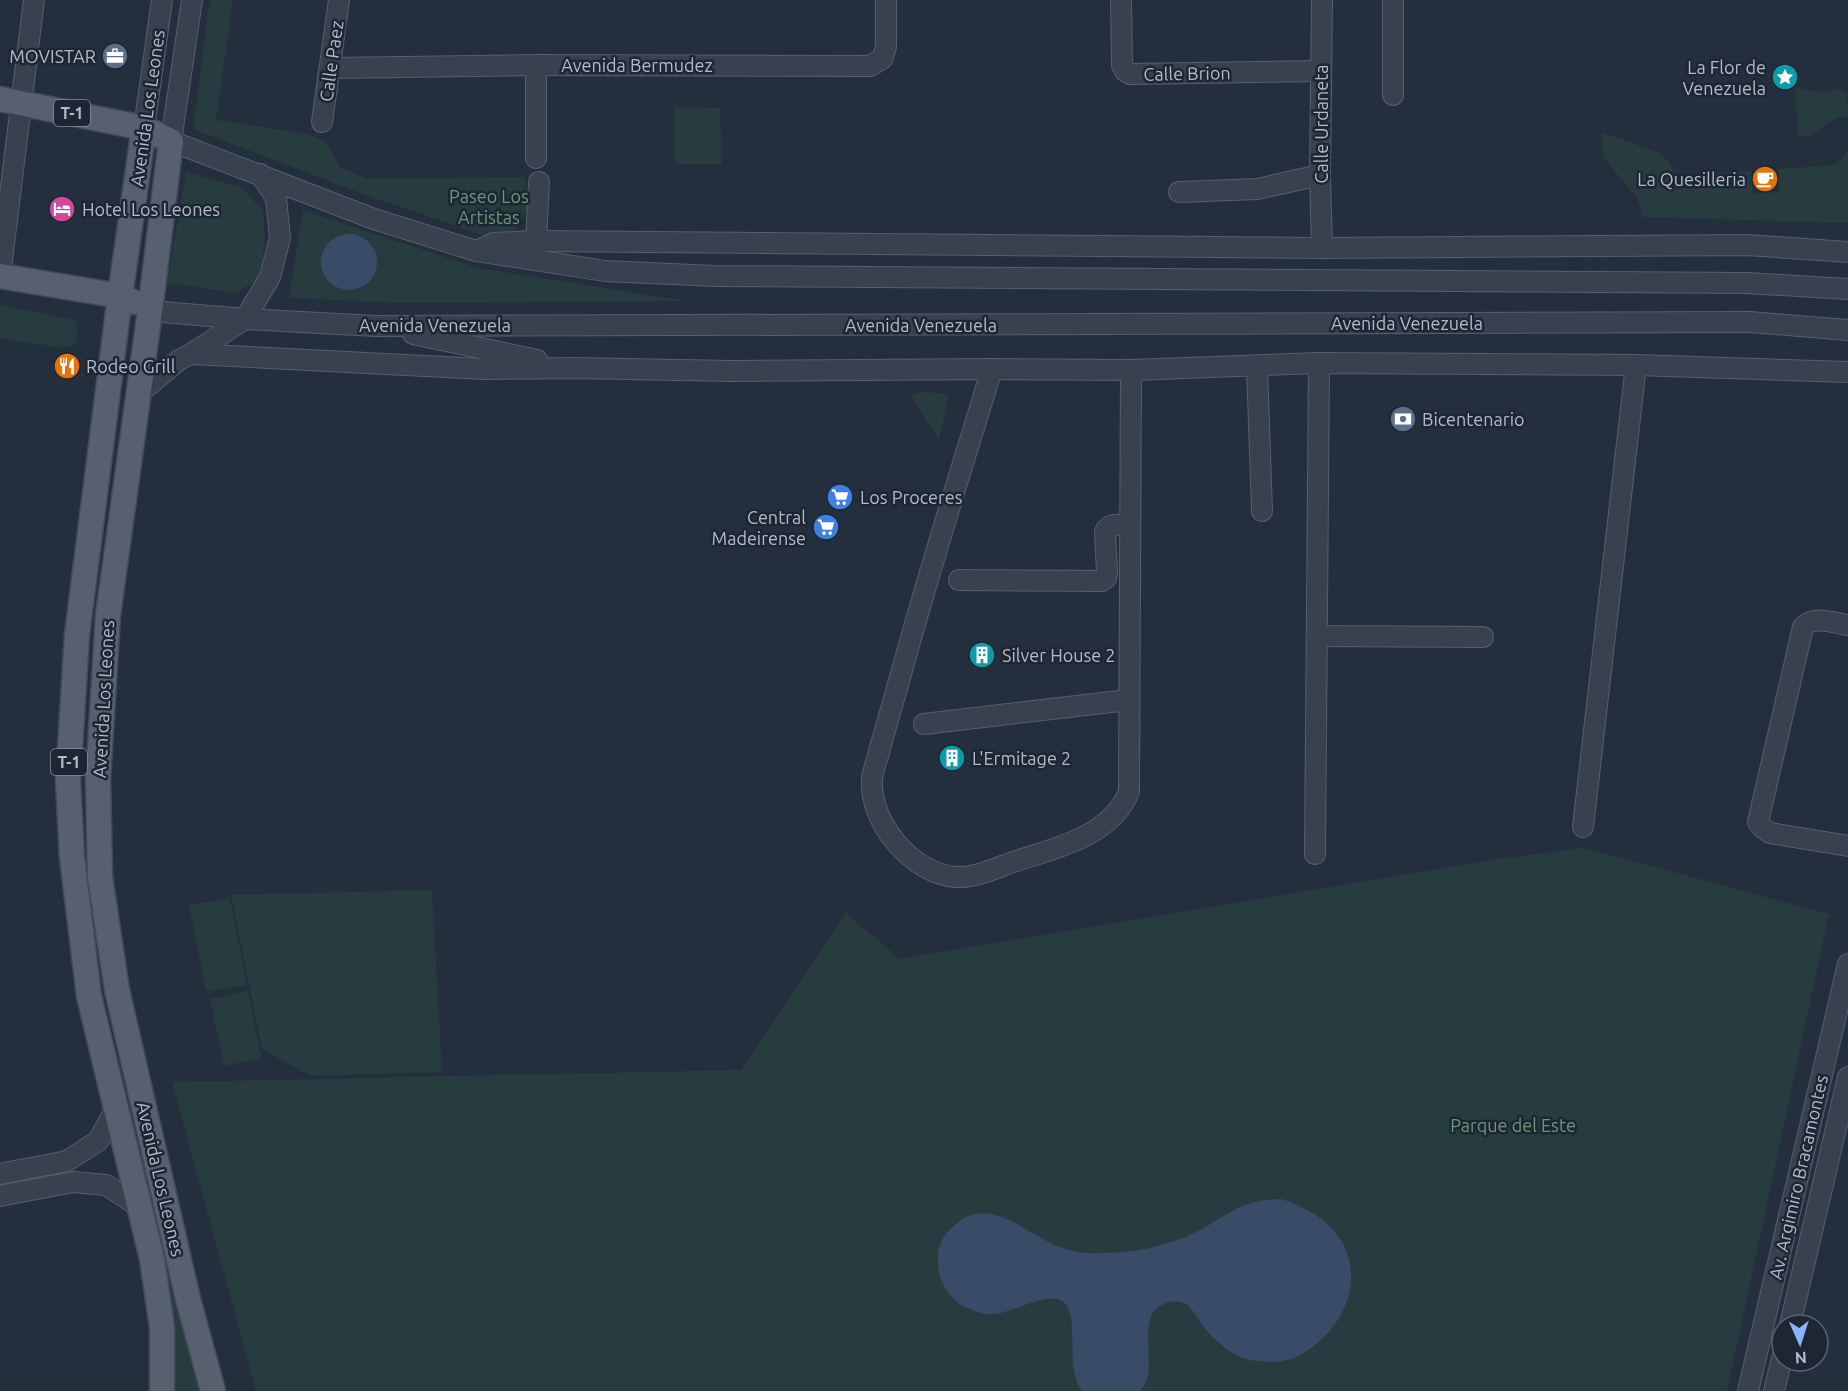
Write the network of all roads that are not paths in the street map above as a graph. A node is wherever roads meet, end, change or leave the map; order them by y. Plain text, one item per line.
1 (34, 0) edge
2 (162, 0) edge
3 (192, 0) edge
4 (339, 0) edge
5 (886, 0) edge
6 (1121, 0) edge
7 (1322, 0) edge
8 (1393, 0) edge
9 (536, 65) junction
10 (330, 68) junction
11 (1321, 71) junction
12 (1393, 95) dead end
13 (11, 101) edge
14 (322, 122) dead end
15 (144, 128) junction
16 (171, 141) junction
17 (536, 158) dead end
18 (260, 174) junction
19 (1320, 175) junction
20 (539, 182) dead end
21 (1179, 192) dead end
22 (536, 241) junction
23 (1322, 248) junction
24 (476, 251) junction
25 (1848, 252) edge
26 (0, 276) edge
27 (1848, 288) edge
28 (120, 296) junction
29 (150, 310) junction
30 (245, 319) junction
31 (376, 326) junction
32 (1848, 330) edge
33 (191, 354) junction
34 (1319, 363) junction
35 (1636, 365) junction
36 (1257, 366) junction
37 (573, 368) junction
38 (992, 369) junction
39 (1131, 370) junction
40 (1848, 372) edge
41 (138, 394) junction
42 (1262, 511) dead end
43 (1130, 525) junction
44 (959, 580) dead end
45 (1848, 625) edge
46 (1317, 636) junction
47 (1483, 637) dead end
48 (1128, 700) junction
49 (924, 724) dead end
50 (1583, 827) dead end
51 (1848, 846) edge
52 (1315, 855) dead end
53 (1848, 964) edge
54 (1848, 1077) edge
55 (116, 1109) junction
56 (0, 1174) edge
57 (0, 1196) edge
58 (140, 1207) junction
59 (1793, 1313) edge
60 (1778, 1373) edge
61 (162, 1391) edge
62 (213, 1391) edge
63 (1748, 1391) edge
64 (1774, 1391) edge

1 - 13 street
2 - 15 street, Avenida Los Leones
3 - 16 street, Avenida Los Leones
4 - 10 street, Calle Paez
5 - 9 street, Avenida Bermudez
6 - 11 street, Calle Brion
7 - 11 street, Calle Urdaneta
8 - 12 street
9 - 10 street, Avenida Bermudez
9 - 17 street
10 - 14 street, Calle Paez
11 - 19 street, Calle Urdaneta
13 - 15 main road, T-1
13 - 26 street
15 - 16 main road, T-1
15 - 28 main road, Avenida Los Leones / T-1
16 - 18 street
16 - 29 main road, Avenida Los Leones / T-1
18 - 24 street
18 - 30 street
19 - 21 street
19 - 23 street, Calle Urdaneta
20 - 22 street
22 - 23 street
22 - 24 street
23 - 25 street
24 - 27 street
26 - 28 main road, Avenida Venezuela
28 - 29 main road, Avenida Venezuela
28 - 55 main road, Avenida Los Leones / T-1
29 - 30 street, Avenida Venezuela
29 - 41 main road, Avenida Los Leones / T-1
30 - 31 street, Avenida Venezuela
30 - 33 street
31 - 32 street, Avenida Venezuela
31 - 37 street
33 - 37 street, Avenida Venezuela
33 - 41 street
34 - 35 street, Avenida Venezuela
34 - 36 street, Avenida Venezuela
34 - 46 street
35 - 40 street, Avenida Venezuela
35 - 50 street
36 - 39 street, Avenida Venezuela
36 - 42 street
37 - 38 street, Avenida Venezuela
38 - 39 street, Avenida Venezuela
38 - 48 street
39 - 43 street
41 - 62 main road, Avenida Los Leones / T-1
43 - 44 street
43 - 48 street
45 - 51 street
46 - 47 street
46 - 52 street
48 - 49 street
53 - 63 street, Av. Argimiro Bracamontes
54 - 59 street
55 - 56 street
55 - 58 main road, Avenida Los Leones / T-1
57 - 58 street
58 - 61 main road, Avenida Los Leones / T-1
60 - 64 street

